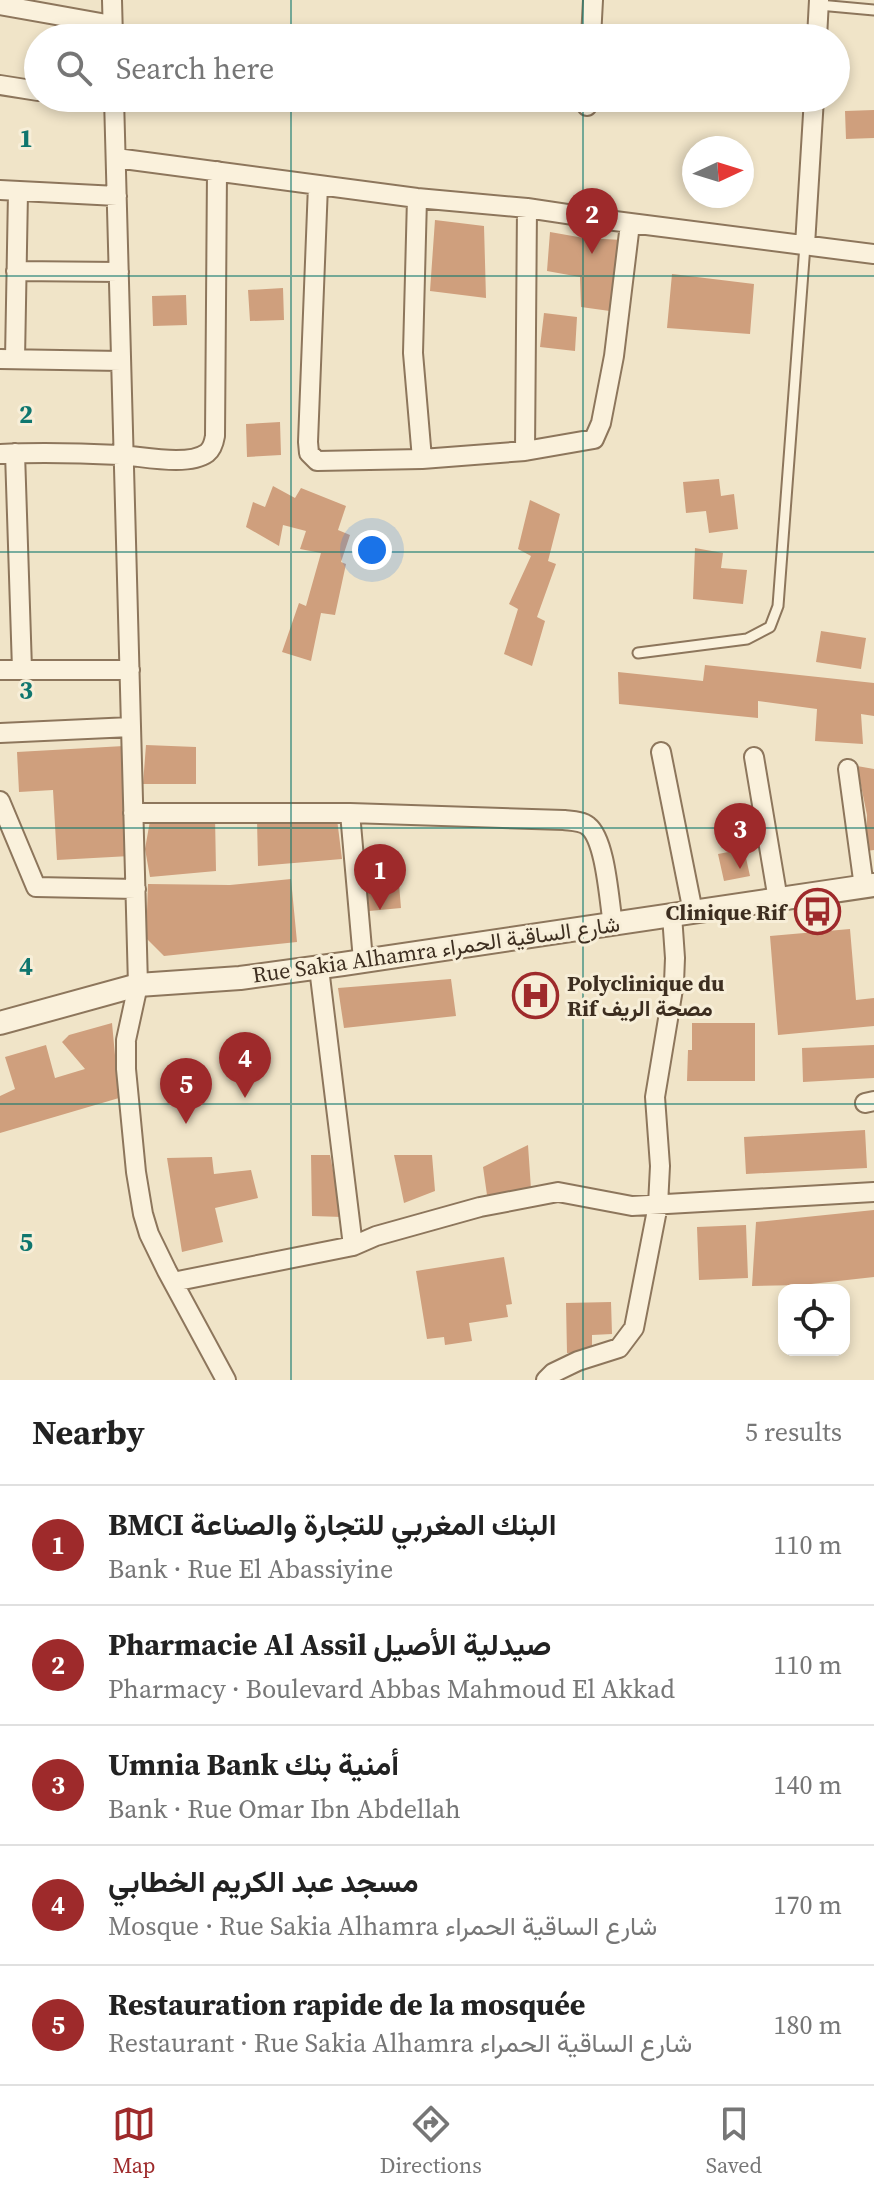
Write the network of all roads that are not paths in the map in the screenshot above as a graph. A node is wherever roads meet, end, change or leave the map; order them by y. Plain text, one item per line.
1 (112, 0) edge
2 (593, 0) edge
3 (819, 3) edge
4 (0, 5) edge
5 (874, 10) edge
6 (79, 24) edge
7 (112, 24) edge
8 (592, 24) edge
9 (818, 24) edge
10 (0, 85) edge
11 (24, 89) edge
12 (114, 112) edge
13 (813, 112) edge
14 (116, 158) junction
15 (217, 171) junction
16 (318, 185) junction
17 (9, 191) edge
18 (117, 196) junction
19 (417, 198) junction
20 (527, 208) junction
21 (630, 224) junction
22 (805, 245) junction
23 (874, 254) edge
24 (16, 271) junction
25 (119, 272) junction
26 (7, 359) edge
27 (121, 361) junction
28 (525, 451) junction
29 (8, 454) edge
30 (124, 455) junction
31 (422, 459) junction
32 (638, 653) dead end
33 (22, 669) junction
34 (0, 670) edge
35 (130, 670) junction
36 (131, 727) junction
37 (0, 733) edge
38 (661, 752) dead end
39 (754, 757) dead end
40 (848, 769) dead end
41 (0, 801) edge
42 (133, 813) junction
43 (350, 813) junction
44 (9, 849) edge
45 (869, 886) edge
46 (136, 889) junction
47 (778, 900) junction
48 (682, 914) junction
49 (613, 924) junction
50 (363, 960) junction
51 (319, 968) junction
52 (138, 985) junction
53 (0, 1023) edge
54 (874, 1192) edge
55 (658, 1205) junction
56 (353, 1246) junction
57 (173, 1282) junction
58 (226, 1380) edge
59 (546, 1380) edge

1 - 7 street
2 - 8 street
3 - 5 lane
3 - 9 street
4 - 6 street
10 - 11 street
12 - 14 street
13 - 22 street
14 - 15 street
14 - 18 street
15 - 16 street
15 - 30 street
16 - 19 street
16 - 31 street
17 - 18 street
17 - 24 street
18 - 25 street
19 - 20 street
19 - 31 street
20 - 21 street
20 - 28 street
21 - 22 street
21 - 28 street
22 - 23 street
22 - 32 lane
24 - 25 street
24 - 26 street
25 - 27 street
26 - 27 street
27 - 30 street
28 - 31 street
29 - 30 street
29 - 33 street
30 - 35 street
33 - 34 street
33 - 35 street
35 - 36 street
36 - 37 street
36 - 42 street
38 - 48 street
39 - 47 street
40 - 45 street
41 - 44 street
42 - 43 street
42 - 46 street
43 - 49 street
43 - 50 street
44 - 46 street
45 - 47 street, Rue Sakia Alhamra شارع الساقية الحمراء
46 - 52 street
47 - 48 street, Rue Sakia Alhamra شارع الساقية الحمراء
48 - 49 street, Rue Sakia Alhamra شارع الساقية الحمراء
48 - 55 street
49 - 50 street, Rue Sakia Alhamra شارع الساقية الحمراء
50 - 51 street, Rue Sakia Alhamra شارع الساقية الحمراء
51 - 52 street, Rue Sakia Alhamra شارع الساقية الحمراء
51 - 56 street
52 - 53 street, Rue Sakia Alhamra شارع الساقية الحمراء
52 - 57 street
54 - 55 street
55 - 56 street
55 - 59 street
56 - 57 street
57 - 58 street

